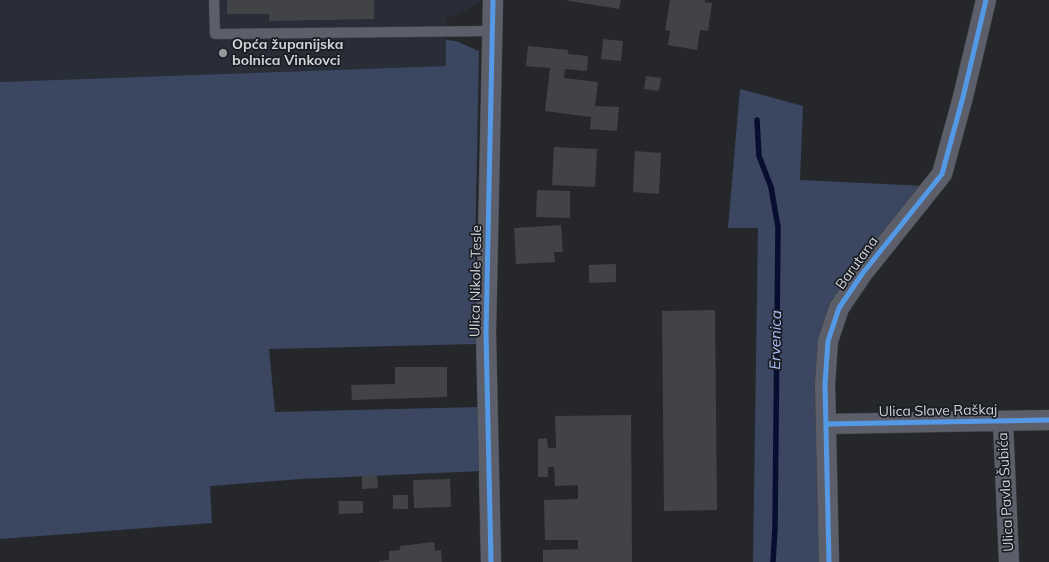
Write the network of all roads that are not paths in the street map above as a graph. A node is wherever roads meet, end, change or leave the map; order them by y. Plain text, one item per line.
1 (214, 0) edge
2 (493, 0) edge
3 (986, 0) edge
4 (492, 31) junction
5 (1049, 420) edge
6 (1003, 422) junction
7 (827, 424) junction
8 (491, 562) edge
9 (829, 562) edge
10 (1010, 562) edge

1 - 4 lane
2 - 4 street, Ulica Nikole Tesle
3 - 7 street, Barutana
4 - 8 street, Ulica Nikole Tesle
5 - 6 street, Ulica Slave Raškaj
6 - 7 street, Ulica Slave Raškaj
6 - 10 street, Ulica Pavla Šubića
7 - 9 street, Barutana

